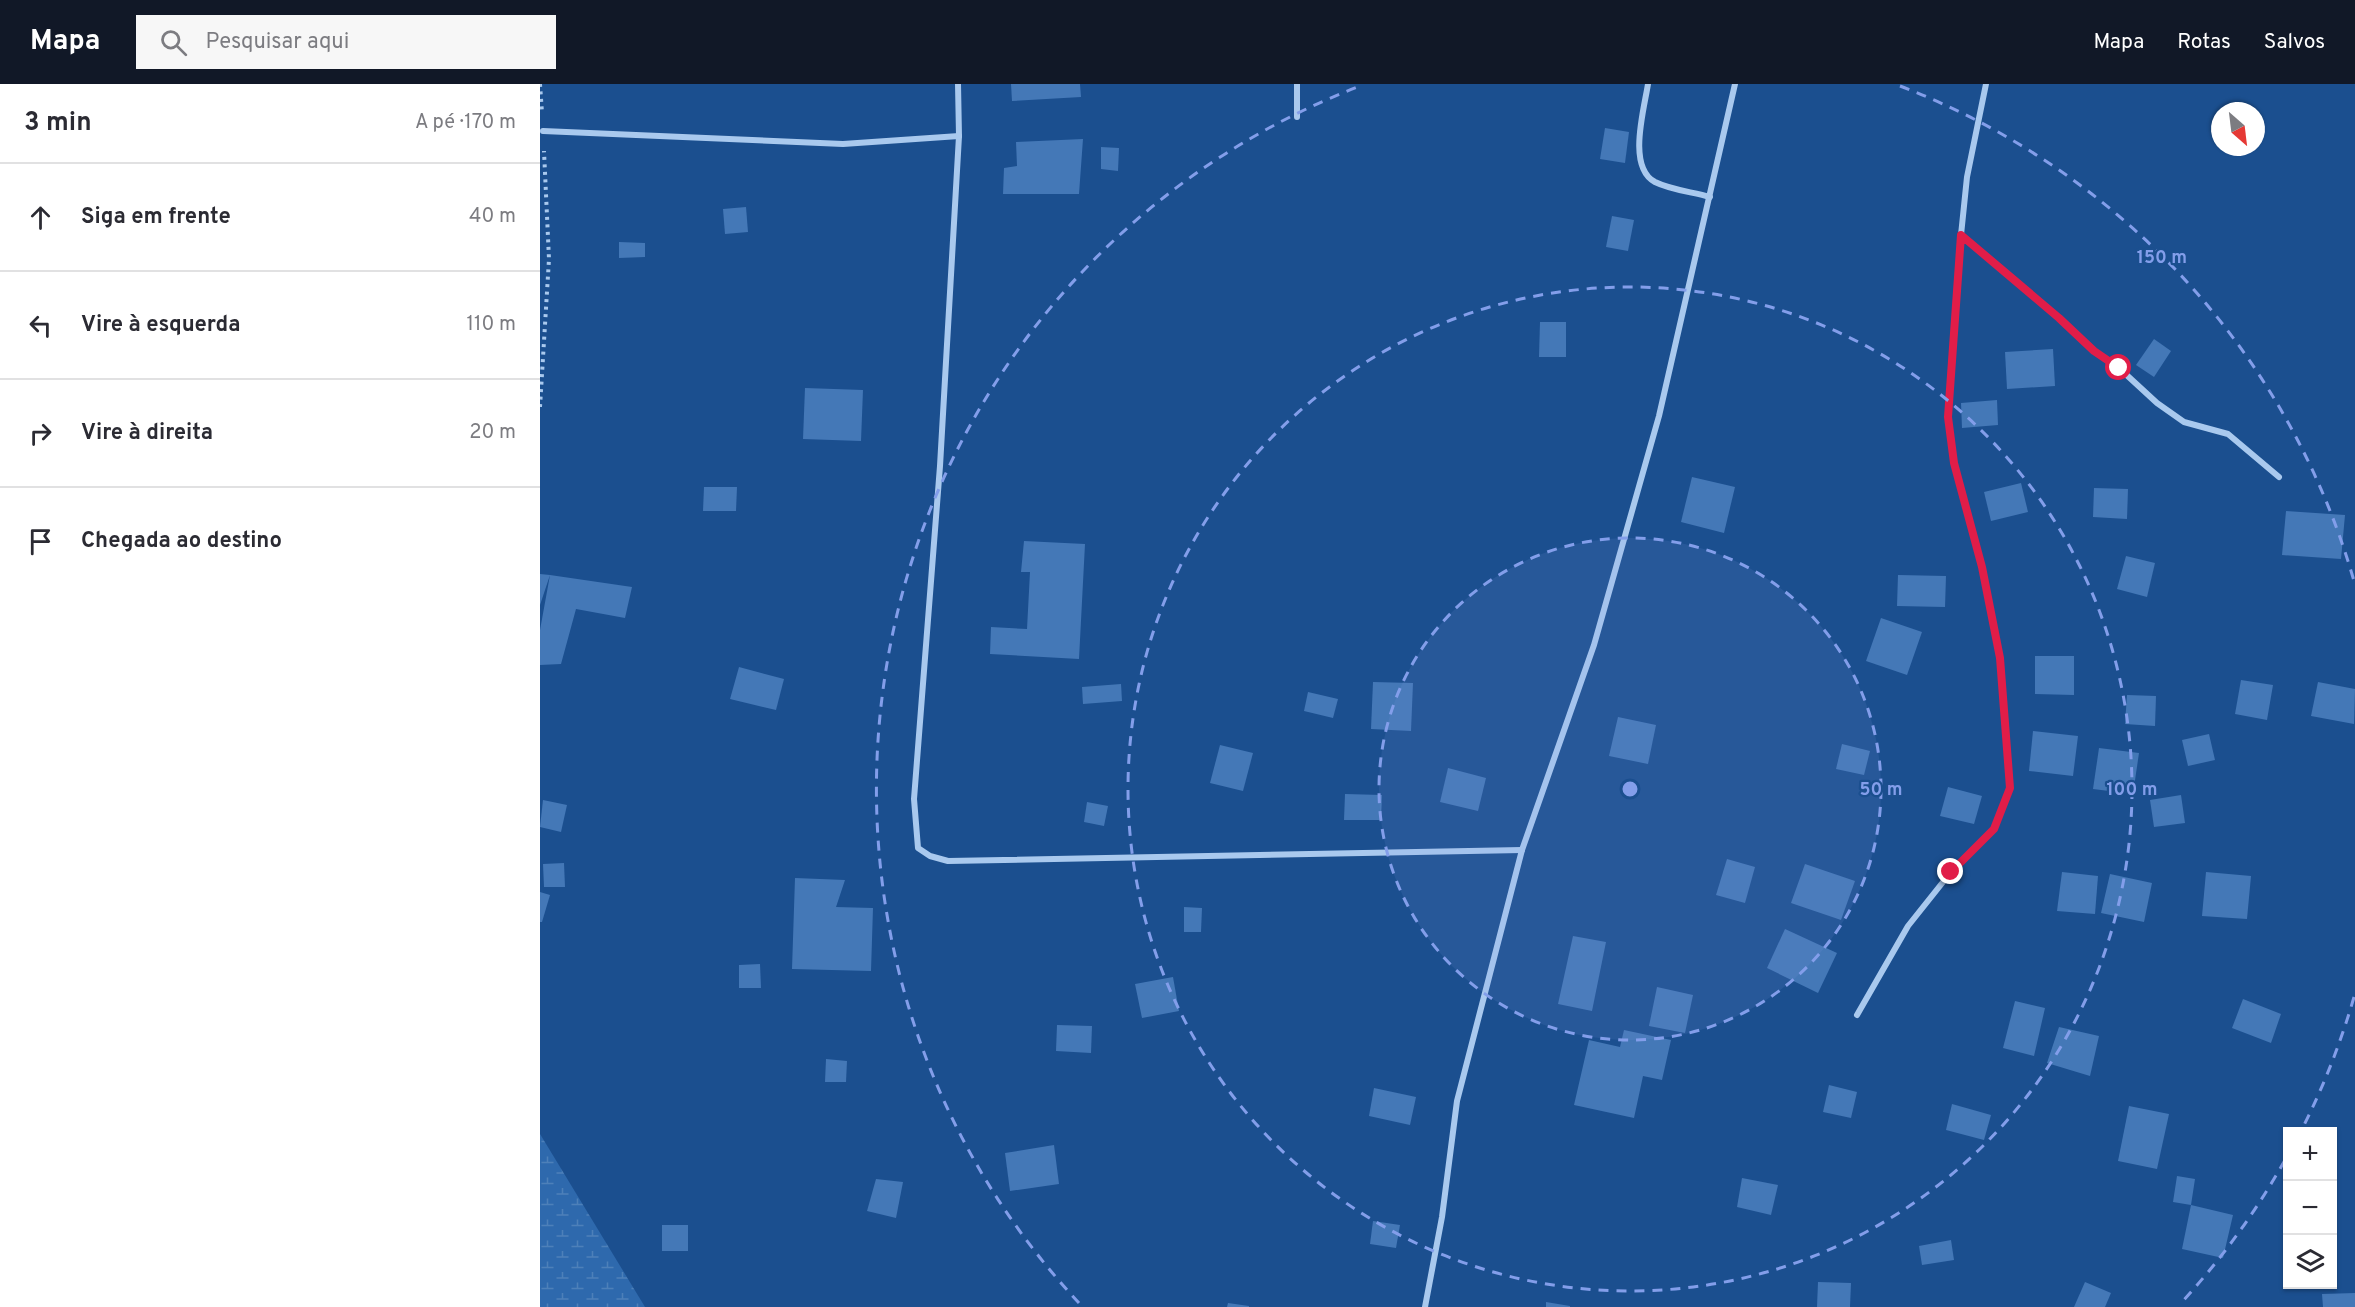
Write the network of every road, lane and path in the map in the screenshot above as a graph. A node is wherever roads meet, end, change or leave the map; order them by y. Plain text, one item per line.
1 (540, 84) edge
2 (958, 84) edge
3 (1297, 84) edge
4 (1648, 84) edge
5 (1735, 84) edge
6 (1986, 84) edge
7 (1297, 117) dead end
8 (543, 132) junction
9 (959, 136) junction
10 (1710, 197) junction
11 (1961, 235) junction
12 (540, 407) edge
13 (2279, 477) dead end
14 (1522, 850) junction
15 (1857, 1015) dead end
16 (1425, 1307) edge

1 - 8 path
2 - 9 street
3 - 7 street
4 - 10 street
5 - 10 street
6 - 11 street
8 - 9 street
8 - 12 path
9 - 14 street
10 - 14 street
11 - 13 street
11 - 15 street
14 - 16 street

